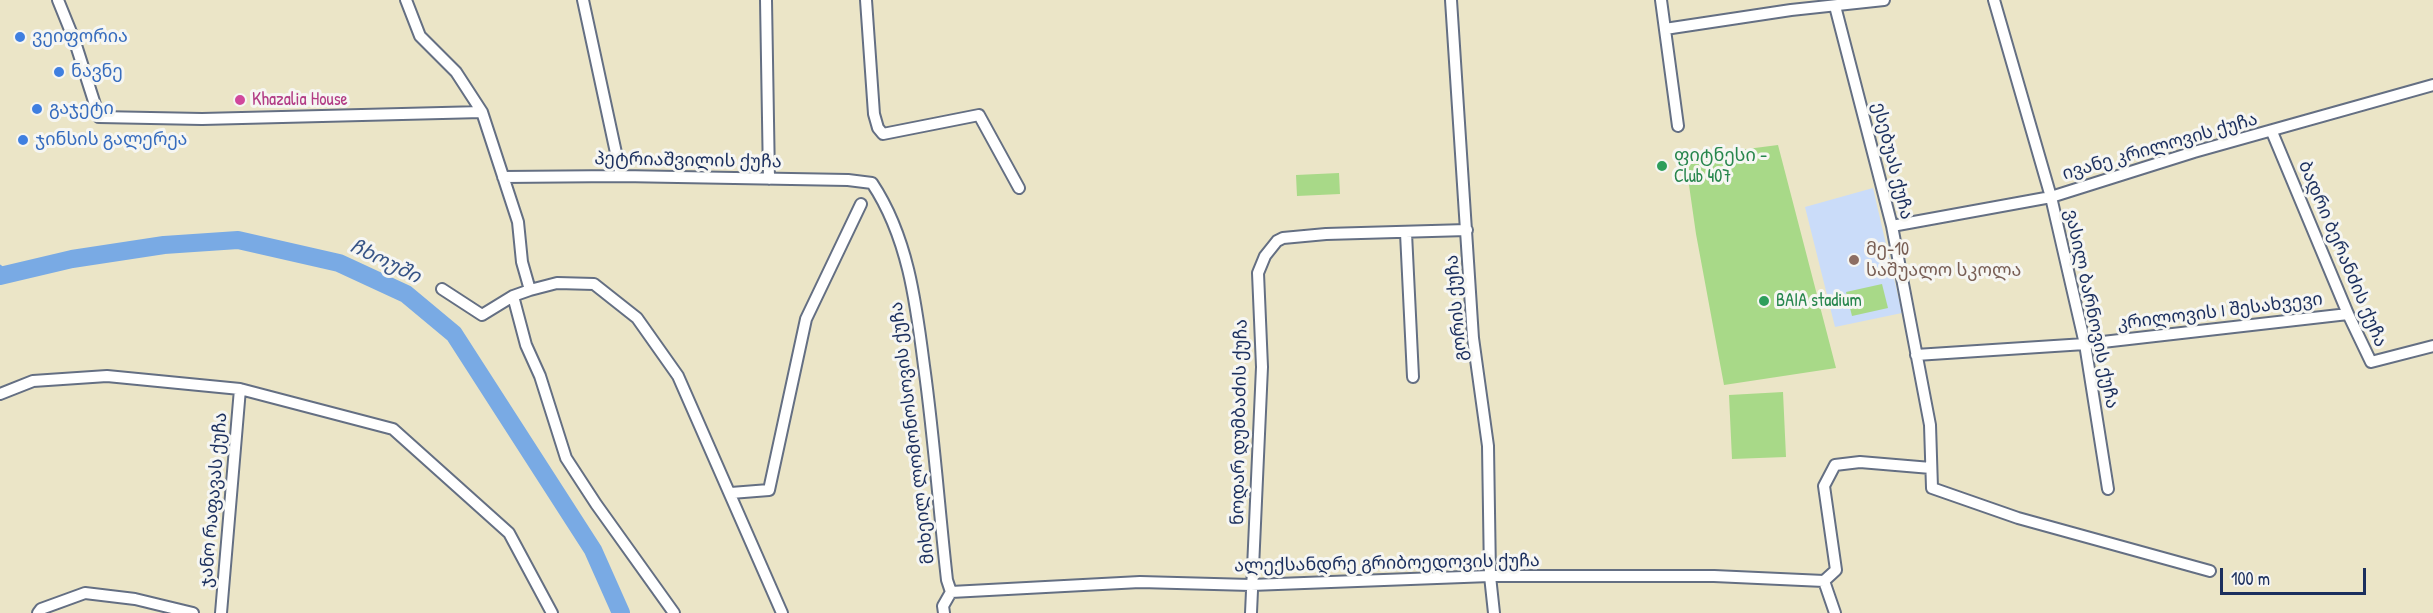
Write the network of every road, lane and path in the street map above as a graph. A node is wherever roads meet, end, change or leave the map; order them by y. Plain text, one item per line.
1 (58, 0) edge
2 (405, 0) edge
3 (584, 0) edge
4 (766, 0) edge
5 (866, 0) edge
6 (1451, 0) edge
7 (1661, 0) edge
8 (1884, 0) edge
9 (1994, 0) edge
10 (1835, 6) junction
11 (1665, 29) junction
12 (2433, 85) edge
13 (482, 112) junction
14 (1678, 126) dead end
15 (2272, 132) junction
16 (621, 176) junction
17 (503, 177) junction
18 (769, 179) junction
19 (872, 183) joint
20 (1019, 188) dead end
21 (2051, 197) junction
22 (861, 204) dead end
23 (1892, 226) junction
24 (1467, 230) junction
25 (1406, 233) junction
26 (442, 289) dead end
27 (530, 290) junction
28 (513, 296) junction
29 (2348, 314) junction
30 (2085, 344) junction
31 (2433, 346) edge
32 (1917, 355) junction
33 (1413, 377) dead end
34 (240, 389) junction
35 (0, 394) edge
36 (1931, 468) junction
37 (2108, 489) dead end
38 (731, 494) junction
39 (2210, 571) dead end
40 (1490, 576) junction
41 (1824, 581) junction
42 (1251, 585) junction
43 (951, 592) junction
44 (38, 613) edge
45 (193, 613) edge
46 (221, 613) edge
47 (552, 613) edge
48 (674, 613) edge
49 (782, 613) edge
50 (944, 613) edge
51 (1251, 613) edge
52 (1494, 613) edge
53 (1835, 613) edge

1 - 13 street
2 - 13 street
3 - 16 street
4 - 18 street
5 - 20 street
6 - 24 street, გორის ქუჩა
7 - 11 street
8 - 10 street
9 - 21 street, ვასილ ბარნოვის ქუჩა
10 - 11 street
10 - 23 street, ესებუას ქუჩა
11 - 14 street
12 - 15 street, ივანე კრილოვის ქუჩა
13 - 17 street
15 - 21 street, ივანე კრილოვის ქუჩა
15 - 29 street, ბადრი ბერანძის ქუჩა
16 - 17 street, პეტრიაშვილის ქუჩა
16 - 18 street, პეტრიაშვილის ქუჩა
17 - 27 street
18 - 19 street, პეტრიაშვილის ქუჩა
19 - 43 street, მიხეილ ლომონოსოვის ქუჩა
21 - 23 street, ივანე კრილოვის ქუჩა
21 - 30 street, ვასილ ბარნოვის ქუჩა
22 - 38 street
23 - 32 street, ესებუას ქუჩა
24 - 25 street, ნოდარ დუმბაძის ქუჩა
24 - 40 street, გორის ქუჩა
25 - 33 street
25 - 42 street, ნოდარ დუმბაძის ქუჩა
26 - 28 street
27 - 28 street
27 - 38 street
28 - 48 street
29 - 30 street, კრილოვის I შესახვევი
29 - 31 street, ბადრი ბერანძის ქუჩა
30 - 32 street, კრილოვის I შესახვევი
30 - 37 street, ვასილ ბარნოვის ქუჩა
32 - 36 street, ესებუას ქუჩა
34 - 35 street
34 - 46 street, ჯანო რაფავას ქუჩა
34 - 47 street
36 - 39 street, ესებუას ქუჩა
36 - 41 street
38 - 49 street
40 - 41 street, ალექსანდრე გრიბოედოვის ქუჩა
40 - 42 street, ალექსანდრე გრიბოედოვის ქუჩა
40 - 52 street, გორის ქუჩა
41 - 53 street
42 - 43 street, ალექსანდრე გრიბოედოვის ქუჩა
42 - 51 street, ნოდარ დუმბაძის ქუჩა
43 - 50 street, მიხეილ ლომონოსოვის ქუჩა
44 - 45 street

